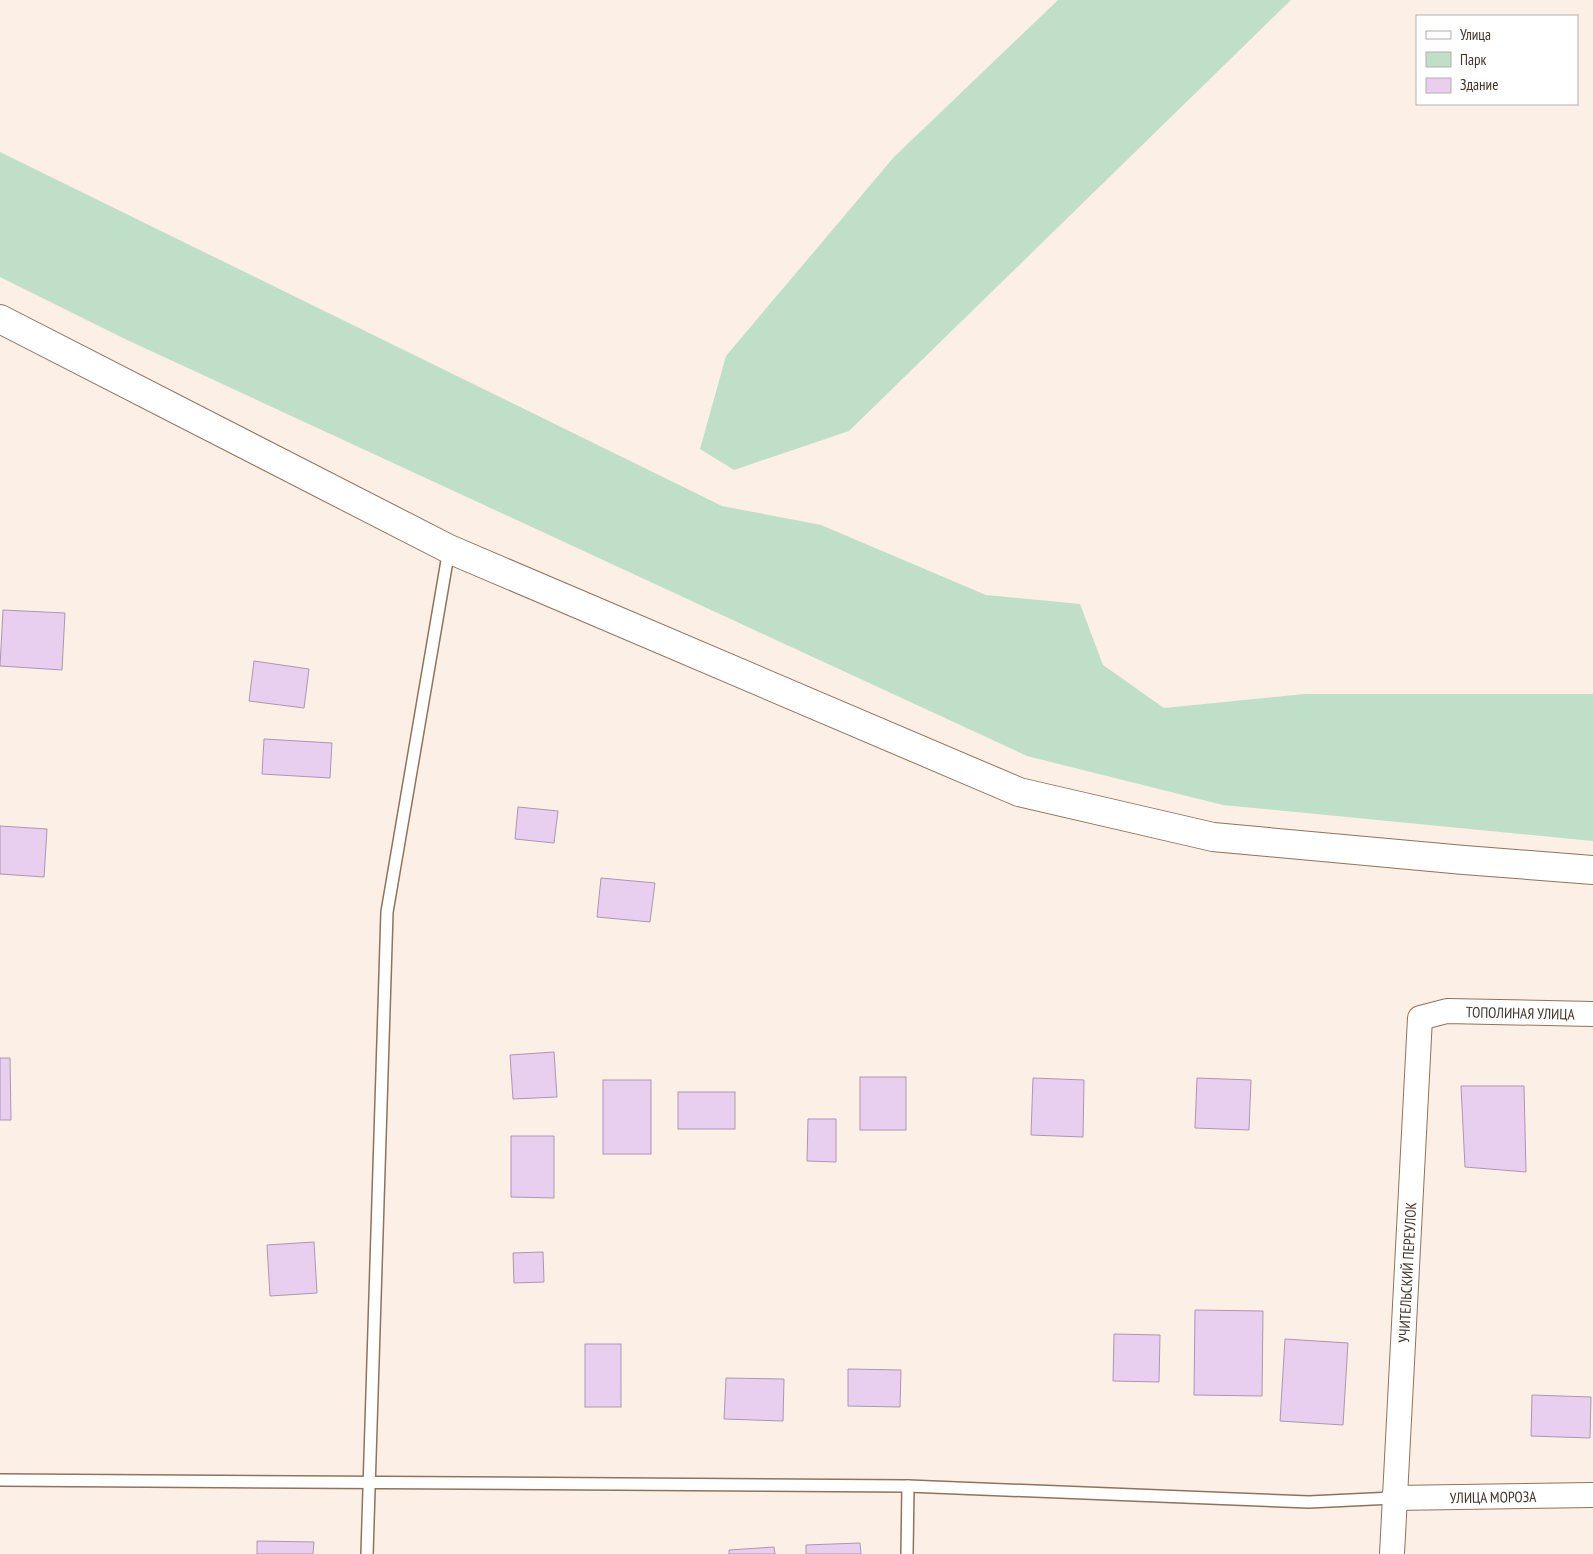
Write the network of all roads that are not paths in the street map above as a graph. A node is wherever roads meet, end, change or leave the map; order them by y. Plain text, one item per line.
1 (0, 319) edge
2 (449, 549) junction
3 (1593, 870) edge
4 (1447, 1011) joint
5 (1593, 1014) edge
6 (0, 1480) edge
7 (370, 1482) junction
8 (908, 1486) junction
9 (1593, 1495) edge
10 (1393, 1498) junction
11 (367, 1554) edge
12 (907, 1554) edge
13 (1392, 1554) edge

1 - 2 street
2 - 3 street
2 - 7 lane
4 - 5 street, ТОПОЛИНАЯ УЛИЦА
4 - 10 street, УЧИТЕЛЬСКИЙ ПЕРЕУЛОК
6 - 7 lane
7 - 8 lane
7 - 11 lane
8 - 10 lane
8 - 12 lane
9 - 10 street, УЛИЦА МОРОЗА
10 - 13 street, УЧИТЕЛЬСКИЙ ПЕРЕУЛОК

